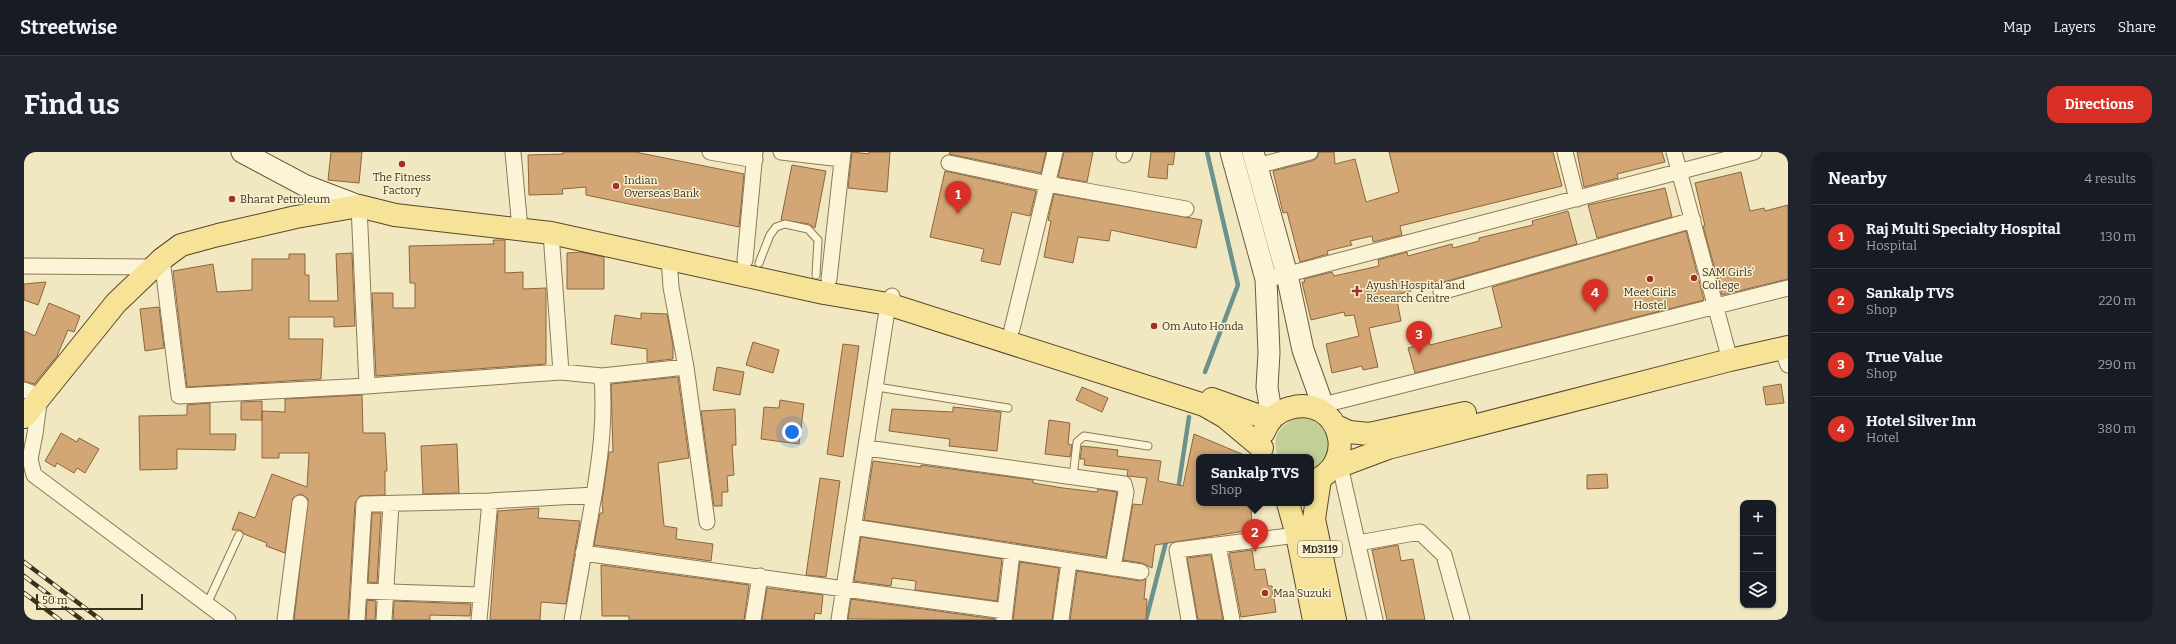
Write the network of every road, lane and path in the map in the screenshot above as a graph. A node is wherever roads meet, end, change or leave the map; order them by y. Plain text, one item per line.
1 (242, 152) edge
2 (513, 152) edge
3 (710, 152) edge
4 (781, 152) edge
5 (1055, 152) edge
6 (1231, 152) edge
7 (1310, 152) edge
8 (1565, 152) edge
9 (1674, 152) edge
10 (1754, 152) edge
11 (755, 156) edge
12 (843, 156) edge
13 (1255, 159) edge
14 (949, 163) dead end
15 (1680, 172) junction
16 (1048, 184) junction
17 (1577, 199) junction
18 (359, 206) junction
19 (1186, 209) dead end
20 (1693, 220) junction
21 (519, 223) junction
22 (551, 233) junction
23 (669, 258) junction
24 (752, 261) junction
25 (158, 263) junction
26 (24, 266) edge
27 (1287, 275) junction
28 (823, 277) junction
29 (1266, 279) junction
30 (1788, 288) edge
31 (1441, 292) dead end
32 (890, 299) junction
33 (1716, 306) junction
34 (1012, 329) junction
35 (1786, 350) edge
36 (1729, 355) junction
37 (686, 368) junction
38 (561, 372) junction
39 (602, 376) junction
40 (367, 386) junction
41 (877, 387) junction
42 (32, 393) edge
43 (1008, 408) dead end
44 (1328, 415) junction
45 (24, 417) edge
46 (1271, 419) junction
47 (1148, 446) dead end
48 (867, 448) junction
49 (1264, 453) edge
50 (1326, 474) edge
51 (1073, 477) junction
52 (594, 495) junction
53 (490, 501) junction
54 (300, 503) dead end
55 (391, 504) junction
56 (1289, 506) edge
57 (707, 522) dead end
58 (854, 527) junction
59 (239, 535) dead end
60 (1297, 535) junction
61 (1358, 543) junction
62 (1218, 545) junction
63 (583, 553) junction
64 (1012, 553) junction
65 (1069, 562) junction
66 (1113, 568) junction
67 (1141, 572) dead end
68 (760, 576) junction
69 (845, 588) junction
70 (359, 591) junction
71 (386, 592) junction
72 (481, 595) junction
73 (207, 604) junction
74 (1004, 615) edge
75 (228, 620) edge
76 (285, 620) edge
77 (357, 620) edge
78 (384, 620) edge
79 (479, 620) edge
80 (572, 620) edge
81 (754, 620) edge
82 (839, 620) edge
83 (1061, 620) edge
84 (1189, 620) edge
85 (1232, 620) edge
86 (1314, 620) edge
87 (1335, 620) edge
88 (1375, 620) edge
89 (1462, 620) edge

1 - 18 main road
2 - 21 street
3 - 11 street
4 - 12 street
5 - 16 street
6 - 29 main road
7 - 13 street
8 - 17 street
9 - 15 street
10 - 15 street
11 - 24 street
12 - 28 street
13 - 27 main road
14 - 16 street
15 - 17 street
15 - 20 street
16 - 19 street
16 - 34 street
17 - 27 street
18 - 21 main road
18 - 25 main road
18 - 40 street
20 - 31 street
20 - 33 street
21 - 22 main road
21 - 24 main road
22 - 23 main road
22 - 38 street
23 - 32 main road
23 - 37 street
24 - 28 main road
24 - 28 lane
25 - 26 street
25 - 40 street
25 - 42 main road
27 - 29 street
27 - 44 main road
28 - 32 main road
29 - 46 main road
30 - 33 street
32 - 34 main road
32 - 41 street
32 - 49 main road
33 - 36 street
33 - 44 street
34 - 46 main road
35 - 36 main road
36 - 44 main road
36 - 50 main road
37 - 39 street
37 - 57 street
38 - 39 street
38 - 40 street
39 - 52 street
41 - 43 lane
41 - 48 street
42 - 45 main road
42 - 73 street
44 - 46 main road
44 - 50 main road
46 - 49 main road
47 - 51 lane
48 - 51 street
48 - 58 street
50 - 61 street
50 - 87 main road, MD3119
51 - 66 street
52 - 53 street
52 - 63 street
53 - 55 street
53 - 72 street
54 - 76 street
55 - 70 street
55 - 71 street
56 - 60 main road, MD3119
58 - 64 street
58 - 69 street
59 - 73 lane
60 - 62 street
60 - 86 main road, MD3119
61 - 88 street
61 - 89 street
62 - 84 street
62 - 85 street
63 - 68 street
63 - 80 street
64 - 65 street
64 - 74 street
65 - 66 street
65 - 83 street
66 - 67 street
68 - 69 street
68 - 81 street
69 - 74 street
69 - 82 street
70 - 71 street
70 - 77 street
71 - 72 street
71 - 78 street
72 - 79 street
73 - 75 street

